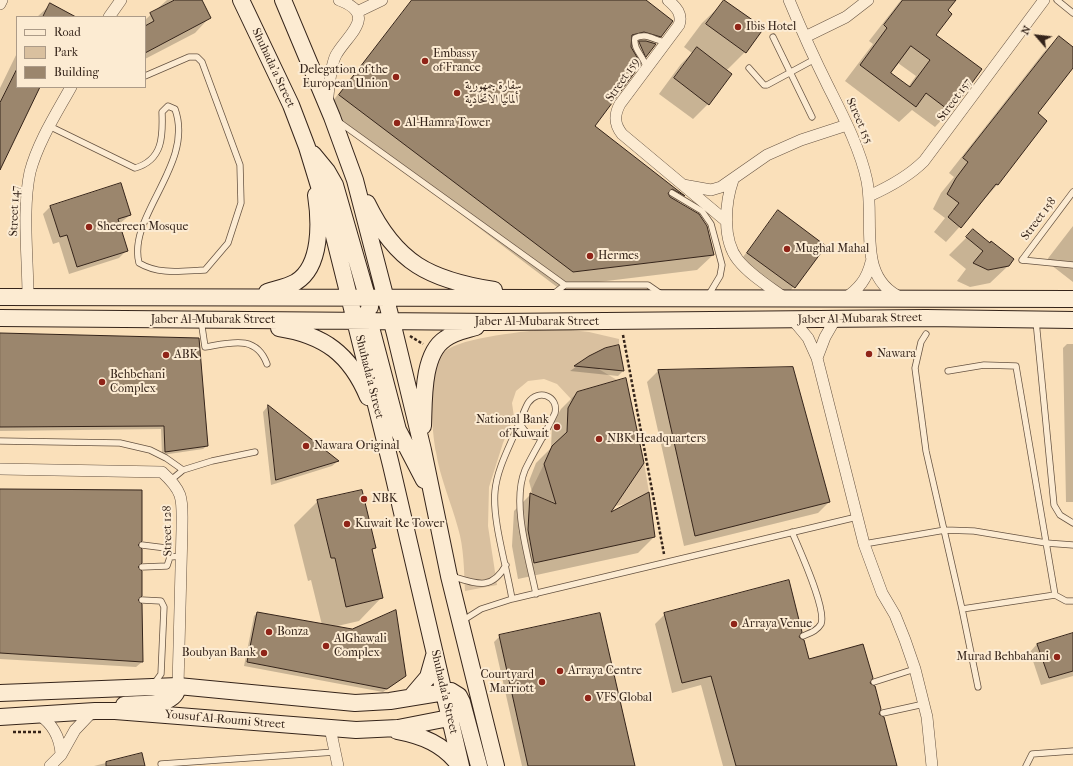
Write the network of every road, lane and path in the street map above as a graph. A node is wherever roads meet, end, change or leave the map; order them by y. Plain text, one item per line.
1 (2, 0) edge
2 (119, 0) edge
3 (241, 0) edge
4 (283, 0) edge
5 (339, 0) edge
6 (382, 0) edge
7 (668, 0) edge
8 (789, 0) edge
9 (868, 0) edge
10 (1044, 0) edge
11 (1057, 0) edge
12 (0, 4) edge
13 (357, 12) junction
14 (1073, 13) edge
15 (110, 16) edge
16 (773, 37) dead end
17 (804, 37) junction
18 (666, 42) junction
19 (815, 59) junction
20 (646, 68) junction
21 (750, 68) dead end
22 (791, 72) junction
23 (146, 76) edge
24 (70, 88) edge
25 (330, 111) junction
26 (812, 117) dead end
27 (848, 125) junction
28 (49, 126) junction
29 (310, 154) junction
30 (355, 180) junction
31 (733, 180) junction
32 (681, 184) junction
33 (1073, 192) edge
34 (672, 193) dead end
35 (869, 196) junction
36 (726, 221) junction
37 (872, 261) junction
38 (1073, 265) edge
39 (565, 285) junction
40 (0, 297) edge
41 (28, 297) junction
42 (349, 297) junction
43 (367, 297) junction
44 (386, 297) junction
45 (232, 298) junction
46 (548, 298) junction
47 (668, 299) junction
48 (844, 299) junction
49 (905, 299) junction
50 (1073, 299) edge
51 (706, 300) junction
52 (786, 300) junction
53 (0, 318) edge
54 (836, 318) junction
55 (1036, 319) junction
56 (201, 320) junction
57 (224, 320) junction
58 (794, 320) junction
59 (1073, 320) edge
60 (363, 321) junction
61 (392, 322) junction
62 (498, 322) junction
63 (621, 322) junction
64 (404, 333) dead end
65 (926, 334) dead end
66 (434, 351) junction
67 (818, 358) junction
68 (267, 364) dead end
69 (948, 371) dead end
70 (520, 423) junction
71 (542, 436) junction
72 (385, 439) junction
73 (0, 441) edge
74 (423, 450) junction
75 (255, 452) dead end
76 (0, 469) edge
77 (183, 470) junction
78 (171, 480) junction
79 (432, 494) junction
80 (857, 517) junction
81 (1073, 523) edge
82 (945, 530) junction
83 (792, 532) junction
84 (1046, 543) junction
85 (864, 544) junction
86 (142, 545) dead end
87 (1073, 545) edge
88 (182, 556) junction
89 (170, 557) junction
90 (665, 562) junction
91 (506, 565) junction
92 (142, 567) dead end
93 (449, 576) junction
94 (536, 594) junction
95 (1055, 595) junction
96 (512, 599) junction
97 (142, 600) dead end
98 (1073, 601) edge
99 (962, 609) junction
100 (461, 622) junction
101 (803, 636) dead end
102 (434, 650) junction
103 (914, 669) junction
104 (475, 677) junction
105 (874, 682) dead end
106 (152, 685) junction
107 (178, 686) junction
108 (978, 686) dead end
109 (443, 692) junction
110 (0, 693) edge
111 (411, 697) junction
112 (924, 704) junction
113 (464, 708) junction
114 (94, 711) junction
115 (883, 713) dead end
116 (38, 714) junction
117 (0, 716) edge
118 (449, 718) junction
119 (330, 728) junction
120 (386, 728) junction
121 (7, 732) dead end
122 (56, 732) junction
123 (1073, 751) edge
124 (335, 752) junction
125 (62, 755) junction
126 (161, 764) dead end
127 (50, 766) edge
128 (338, 766) edge
129 (460, 766) edge
130 (479, 766) edge
131 (496, 766) edge
132 (932, 766) edge
133 (1026, 766) edge

1 - 12 street
2 - 15 street
3 - 29 main road, Shuhada'a Street
4 - 25 main road
5 - 13 street
6 - 13 street
7 - 18 street, Street 159
8 - 17 street, Street 155
9 - 17 street
10 - 35 street, Street 157
11 - 14 lane
13 - 25 street
16 - 22 lane
17 - 19 street, Street 155
18 - 20 street, Street 159
18 - 20 lane
19 - 22 lane
19 - 27 street, Street 155
20 - 32 street, Street 159
21 - 22 lane
22 - 26 lane
23 - 28 lane
24 - 28 street, Street 147
25 - 30 main road
25 - 39 lane
27 - 31 street, Street 159
27 - 35 street, Street 155
28 - 41 street, Street 147
29 - 42 main road, Shuhada'a Street
29 - 43 main road
29 - 45 main road
30 - 44 main road
30 - 46 main road
31 - 32 street, Street 159
31 - 36 street
32 - 36 street, Street 159
33 - 38 lane, Street 158
34 - 51 lane
35 - 37 street, Street 155
36 - 52 street
37 - 48 street, Street 155
37 - 49 street, Street 155
39 - 46 lane
39 - 47 lane
40 - 41 main road, Jaber Al-Mubarak Street
41 - 45 main road, Jaber Al-Mubarak Street
42 - 43 main road, Jaber Al-Mubarak Street
42 - 45 main road, Jaber Al-Mubarak Street
42 - 60 main road
43 - 44 main road, Jaber Al-Mubarak Street
43 - 61 main road
44 - 46 main road, Jaber Al-Mubarak Street
44 - 61 main road
46 - 47 main road, Jaber Al-Mubarak Street
47 - 51 main road, Jaber Al-Mubarak Street
48 - 49 main road, Jaber Al-Mubarak Street
48 - 52 main road, Jaber Al-Mubarak Street
49 - 50 main road, Jaber Al-Mubarak Street
51 - 52 main road, Jaber Al-Mubarak Street
53 - 56 main road, Jaber Al-Mubarak Street
54 - 55 main road, Jaber Al-Mubarak Street
54 - 58 main road, Jaber Al-Mubarak Street
54 - 67 street
55 - 59 main road, Jaber Al-Mubarak Street
55 - 81 lane
56 - 57 main road, Jaber Al-Mubarak Street
56 - 68 lane
57 - 60 main road, Jaber Al-Mubarak Street
57 - 72 main road
58 - 63 main road, Jaber Al-Mubarak Street
58 - 67 street
60 - 61 main road, Jaber Al-Mubarak Street
60 - 72 main road, Shuhada'a Street
60 - 79 main road
61 - 62 main road, Jaber Al-Mubarak Street
61 - 74 main road
62 - 63 main road, Jaber Al-Mubarak Street
62 - 66 main road
63 - 90 path
64 - 66 path
65 - 82 lane
66 - 74 main road
67 - 80 street
69 - 84 lane
70 - 71 lane
70 - 71 lane
70 - 91 lane
71 - 94 lane
72 - 102 main road, Shuhada'a Street
73 - 77 lane
74 - 79 main road
75 - 77 lane
76 - 78 street
77 - 78 lane
78 - 88 street, Street 128
79 - 93 main road
80 - 83 lane
80 - 85 street
82 - 84 lane
82 - 85 lane
82 - 99 lane
83 - 90 lane
83 - 101 lane
84 - 87 lane
84 - 95 lane
85 - 103 street
86 - 89 lane
88 - 89 lane
88 - 107 street, Street 128
89 - 92 lane
90 - 94 lane
91 - 93 lane
91 - 96 lane
93 - 100 main road
94 - 96 lane
95 - 98 lane
95 - 99 lane
96 - 100 lane
97 - 106 lane
99 - 108 lane
100 - 104 main road
102 - 109 main road, Shuhada'a Street
102 - 111 main road
103 - 105 lane
103 - 112 street
104 - 113 main road
104 - 131 main road
106 - 107 main road
106 - 110 main road
107 - 111 main road
107 - 114 main road
109 - 111 main road
109 - 113 main road
109 - 118 main road, Shuhada'a Street
112 - 115 lane
112 - 132 street
113 - 118 main road
113 - 130 main road
114 - 116 main road, Yousuf Al-Roumi Street
114 - 119 main road, Yousuf Al-Roumi Street
114 - 125 street
116 - 117 main road, Yousuf Al-Roumi Street
116 - 122 street
118 - 120 main road, Yousuf Al-Roumi Street
118 - 129 main road, Shuhada'a Street
119 - 120 main road, Yousuf Al-Roumi Street
119 - 124 street
120 - 129 main road
121 - 122 path
122 - 125 street
123 - 133 lane
124 - 126 lane
124 - 128 street
125 - 127 street

